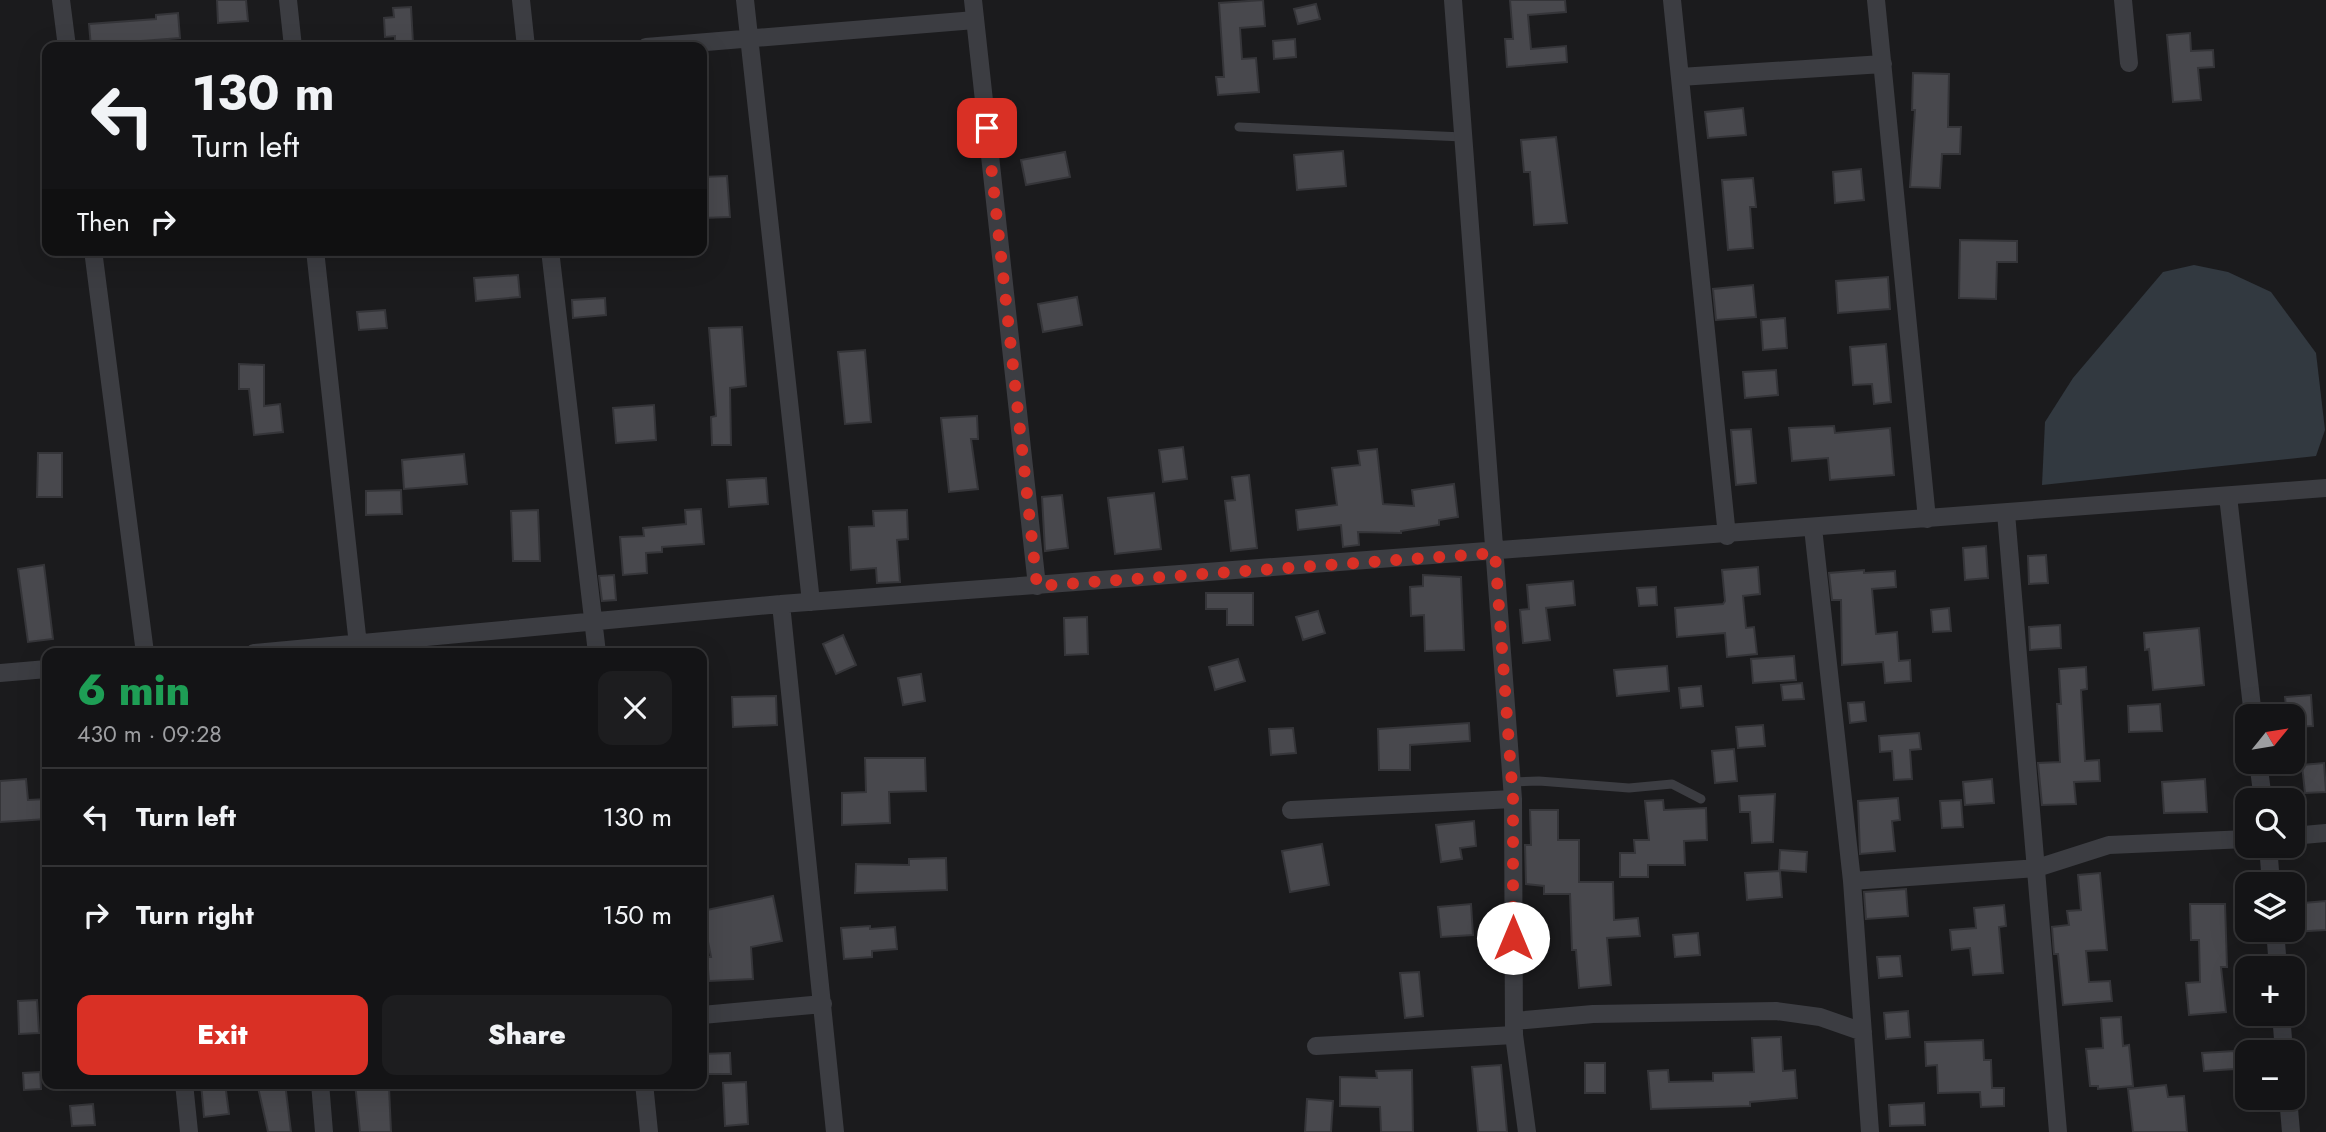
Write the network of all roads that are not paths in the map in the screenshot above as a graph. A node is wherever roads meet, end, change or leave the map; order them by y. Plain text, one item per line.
1 (61, 0) edge
2 (288, 0) edge
3 (521, 0) edge
4 (745, 0) edge
5 (973, 0) edge
6 (1453, 0) edge
7 (1672, 0) edge
8 (1876, 0) edge
9 (2123, 0) edge
10 (975, 20) junction
11 (749, 39) junction
12 (66, 42) edge
13 (292, 42) edge
14 (525, 42) edge
15 (707, 42) edge
16 (2129, 63) dead end
17 (1883, 64) junction
18 (1680, 77) junction
19 (1239, 127) dead end
20 (1463, 137) junction
21 (94, 256) edge
22 (316, 256) edge
23 (551, 256) edge
24 (2326, 488) edge
25 (2228, 496) junction
26 (2006, 513) junction
27 (1927, 519) junction
28 (1813, 528) junction
29 (1727, 536) junction
30 (1495, 553) junction
31 (1037, 586) junction
32 (811, 602) junction
33 (781, 604) junction
34 (594, 622) junction
35 (358, 645) junction
36 (144, 648) edge
37 (325, 648) edge
38 (597, 648) edge
39 (42, 669) edge
40 (0, 673) edge
41 (2252, 704) edge
42 (1512, 791) junction
43 (1701, 799) dead end
44 (1292, 810) dead end
45 (2326, 833) edge
46 (2305, 835) edge
47 (2235, 840) edge
48 (2037, 868) junction
49 (1852, 881) junction
50 (823, 1004) junction
51 (707, 1015) edge
52 (1514, 1028) junction
53 (1863, 1032) junction
54 (1316, 1046) dead end
55 (184, 1089) edge
56 (320, 1089) edge
57 (645, 1089) edge
58 (2289, 1110) edge
59 (188, 1132) edge
60 (324, 1132) edge
61 (649, 1132) edge
62 (835, 1132) edge
63 (1527, 1132) edge
64 (1870, 1132) edge
65 (2058, 1132) edge
66 (2291, 1132) edge

1 - 12 street
2 - 13 street
3 - 14 street
4 - 11 street
5 - 10 street
6 - 20 street
7 - 18 street
8 - 17 street
9 - 16 street
10 - 11 street
10 - 31 street
11 - 15 street
11 - 32 street
17 - 18 street
17 - 27 street
18 - 29 street
19 - 20 lane
20 - 30 street
21 - 36 street
22 - 35 street
23 - 34 street
24 - 25 street
25 - 26 street
25 - 41 street
26 - 27 street
26 - 48 street
27 - 28 street
28 - 29 street
28 - 49 street
29 - 30 street
30 - 31 street
30 - 42 street
31 - 32 street
32 - 33 street
33 - 34 street
33 - 50 street
34 - 35 street
34 - 38 street
35 - 37 street
39 - 40 street
42 - 43 lane
42 - 44 street
42 - 52 street
45 - 46 street
47 - 48 street
48 - 49 street
48 - 65 street
49 - 53 street
50 - 51 street
50 - 62 street
52 - 53 street
52 - 54 street
52 - 63 street
53 - 64 street
55 - 59 street
56 - 60 street
57 - 61 street
58 - 66 street

